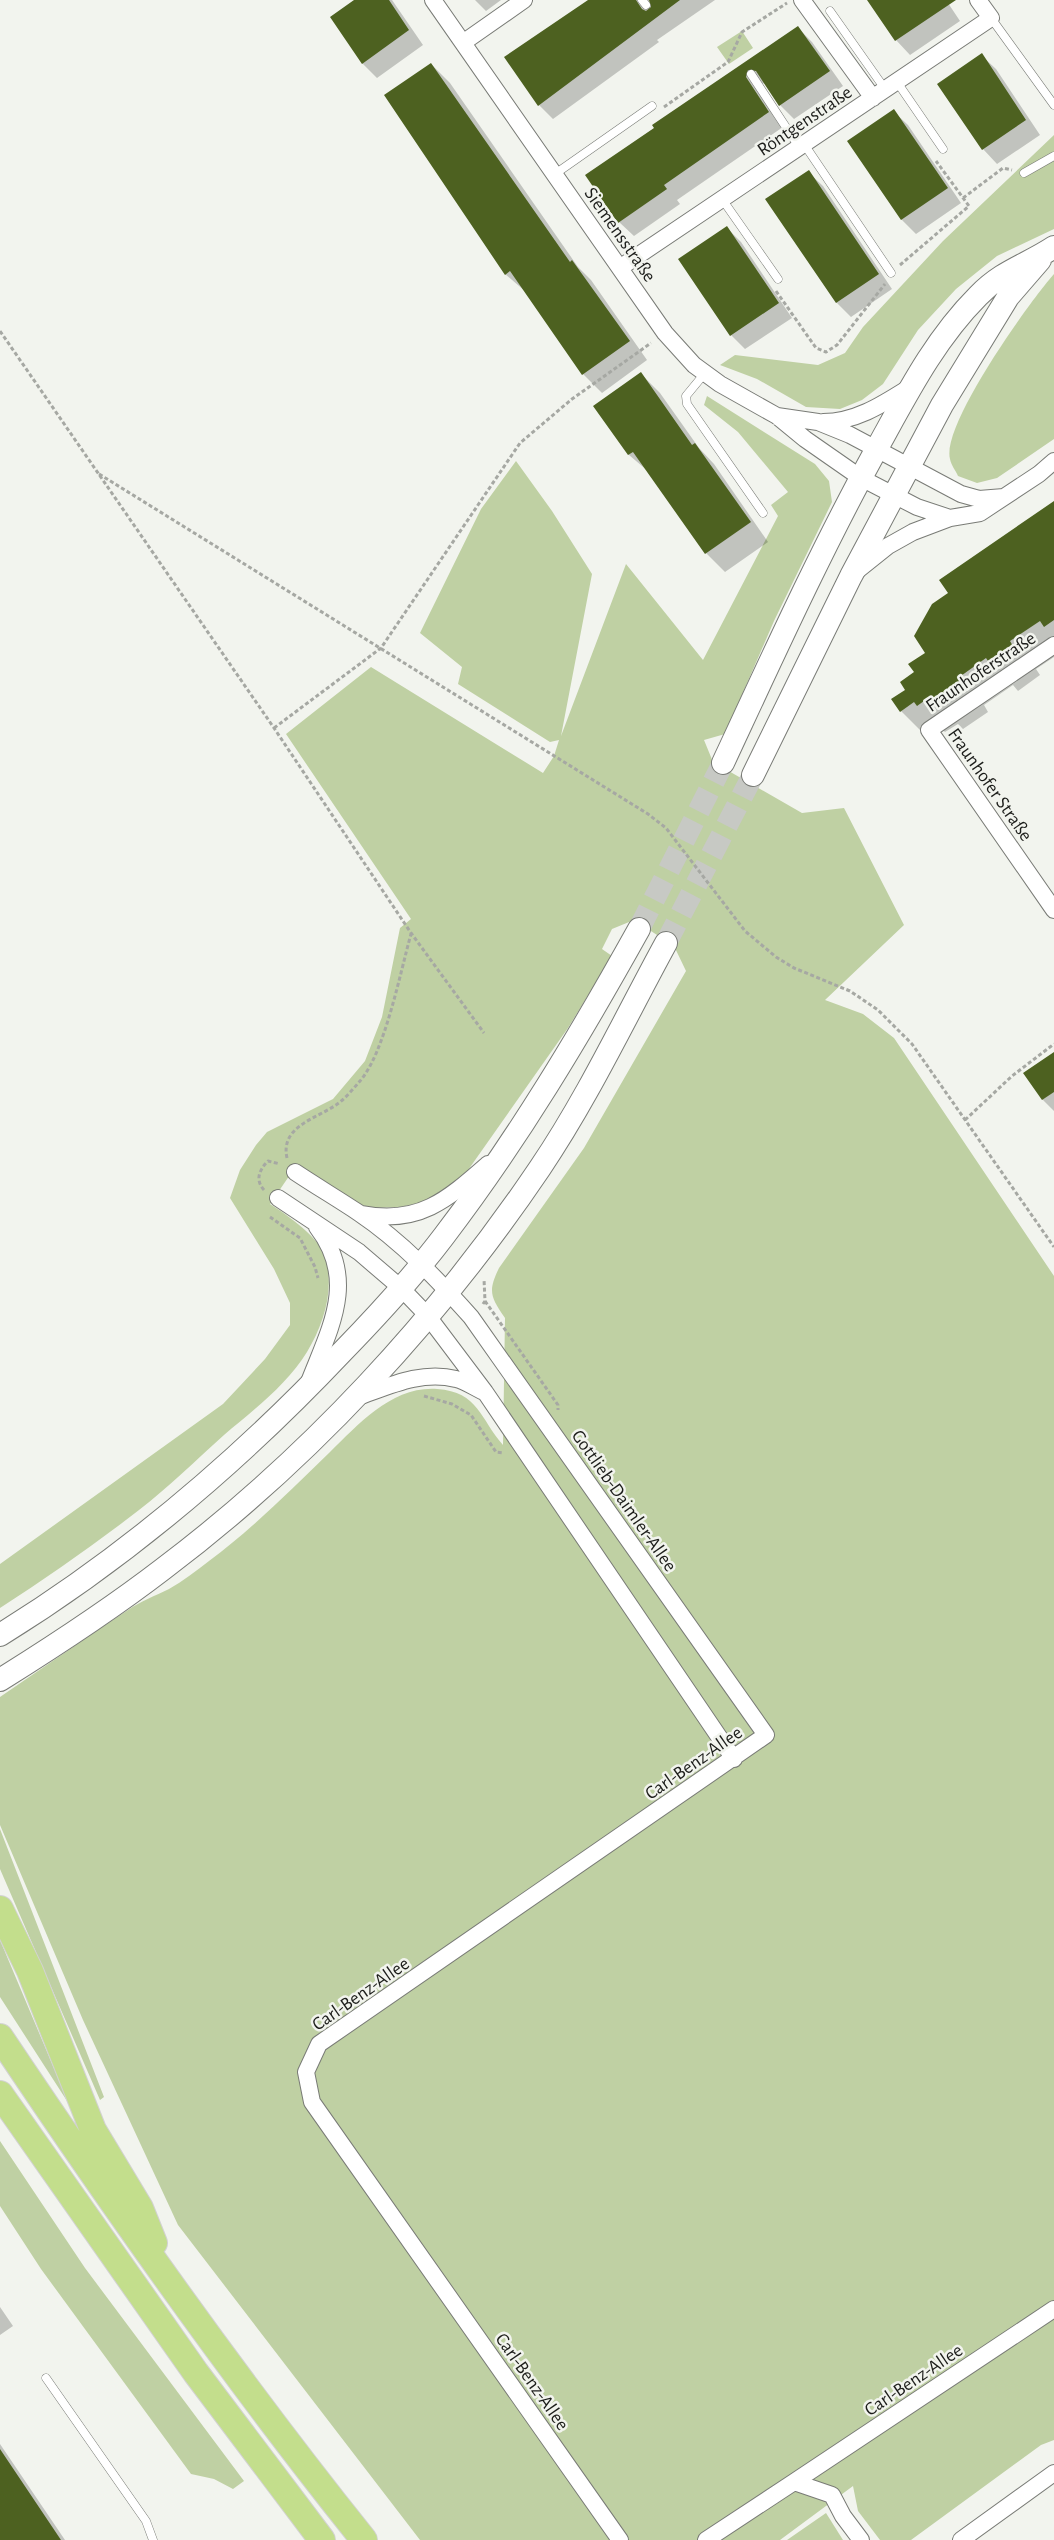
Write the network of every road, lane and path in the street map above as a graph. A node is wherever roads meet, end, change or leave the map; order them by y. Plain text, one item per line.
1 (433, 0) edge
2 (524, 0) edge
3 (791, 0) edge
4 (802, 0) edge
5 (978, 0) edge
6 (830, 11) dead end
7 (991, 18) junction
8 (464, 42) junction
9 (751, 74) dead end
10 (885, 90) junction
11 (652, 106) joint
12 (1054, 106) edge
13 (802, 146) junction
14 (943, 149) dead end
15 (1054, 156) edge
16 (1024, 173) joint
17 (555, 174) junction
18 (963, 198) dead end
19 (722, 199) junction
20 (969, 206) dead end
21 (1051, 248) edge
22 (620, 267) junction
23 (891, 273) junction
24 (778, 279) dead end
25 (771, 284) dead end
26 (0, 331) edge
27 (665, 333) junction
28 (705, 373) junction
29 (912, 386) junction
30 (777, 416) junction
31 (818, 422) junction
32 (876, 450) junction
33 (1054, 461) edge
34 (910, 467) junction
35 (99, 474) junction
36 (861, 478) junction
37 (895, 496) junction
38 (1004, 497) junction
39 (763, 513) dead end
40 (950, 518) junction
41 (851, 576) junction
42 (1054, 645) edge
43 (381, 648) junction
44 (274, 728) junction
45 (929, 730) joint
46 (723, 763) tunnel mouth
47 (753, 775) tunnel mouth
48 (1054, 910) edge
49 (639, 929) tunnel mouth
50 (411, 933) junction
51 (666, 942) tunnel mouth
52 (484, 1033) dead end
53 (1054, 1044) edge
54 (966, 1120) junction
55 (508, 1146) junction
56 (295, 1172) junction
57 (278, 1198) joint
58 (360, 1214) junction
59 (270, 1216) dead end
60 (309, 1218) junction
61 (1054, 1247) edge
62 (422, 1264) junction
63 (319, 1285) dead end
64 (401, 1288) junction
65 (448, 1291) junction
66 (428, 1315) junction
67 (419, 1377) junction
68 (306, 1390) junction
69 (485, 1392) junction
70 (353, 1399) junction
71 (527, 1454) junction
72 (0, 1635) edge
73 (0, 1680) edge
74 (766, 1736) joint
75 (734, 1759) junction
76 (0, 1909) edge
77 (0, 2037) edge
78 (0, 2094) edge
79 (171, 2286) junction
80 (1054, 2309) edge
81 (46, 2378) dead end
82 (1054, 2473) edge
83 (794, 2482) junction
84 (287, 2496) junction
85 (153, 2540) edge
86 (311, 2540) edge
87 (322, 2540) edge
88 (364, 2540) edge
89 (620, 2540) edge
90 (706, 2540) edge
91 (861, 2540) edge
92 (961, 2540) edge

1 - 8 street, Siemensstraße
2 - 8 street
3 - 11 path
4 - 10 street
5 - 7 street
6 - 10 lane
7 - 10 street, Röntgenstraße
7 - 12 lane
8 - 17 street, Siemensstraße
9 - 13 lane
10 - 13 street, Röntgenstraße
10 - 14 lane
11 - 17 lane
13 - 19 street, Röntgenstraße
13 - 23 lane
15 - 16 lane
16 - 18 path
17 - 22 street, Siemensstraße
19 - 22 street, Röntgenstraße
19 - 24 lane
20 - 23 path
21 - 29 main road
21 - 34 main road
22 - 27 street, Siemensstraße
23 - 25 path
26 - 35 path
27 - 28 street, Siemensstraße
27 - 43 path
28 - 30 street, Siemensstraße
28 - 39 lane
29 - 31 street, Siemensstraße
29 - 32 main road
30 - 31 street, Siemensstraße
30 - 36 street, Siemensstraße
31 - 32 street, Siemensstraße
32 - 34 street, Siemensstraße
32 - 36 main road
33 - 38 street
34 - 37 main road
34 - 38 street, Siemensstraße
35 - 43 path
35 - 44 path
36 - 37 street, Siemensstraße
36 - 46 main road
37 - 40 street, Siemensstraße
37 - 41 main road
38 - 40 street
40 - 41 street
41 - 47 main road
42 - 45 street, Fraunhoferstraße
43 - 44 path
43 - 54 path
44 - 50 path
45 - 48 street, Fraunhofer Straße
49 - 55 main road
50 - 52 path
50 - 56 path
51 - 65 main road
53 - 54 path
54 - 61 path
55 - 58 street
55 - 62 main road
56 - 57 path
56 - 58 street, Gottlieb-Daimler-Allee
57 - 60 street
58 - 62 street, Gottlieb-Daimler-Allee
59 - 63 path
60 - 64 street
60 - 68 street
62 - 64 main road
62 - 65 street, Gottlieb-Daimler-Allee
64 - 66 street
64 - 68 main road
65 - 66 main road
65 - 74 street, Gottlieb-Daimler-Allee
66 - 69 street
66 - 70 main road
67 - 69 street
67 - 70 street
67 - 71 path
68 - 72 main road
69 - 71 street
70 - 73 main road
71 - 75 street
74 - 75 street, Carl-Benz-Allee
75 - 89 street, Carl-Benz-Allee
76 - 79 highway
77 - 79 highway
78 - 84 highway
79 - 88 highway
80 - 83 street, Carl-Benz-Allee
81 - 85 lane
82 - 92 street
83 - 90 street, Carl-Benz-Allee
83 - 91 street
84 - 86 highway
84 - 87 highway

